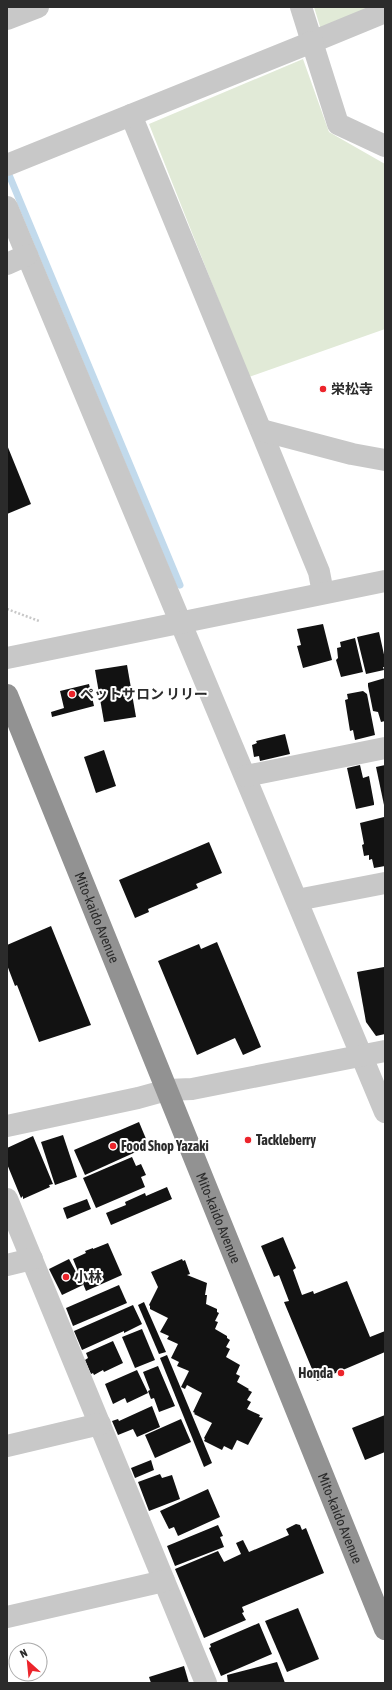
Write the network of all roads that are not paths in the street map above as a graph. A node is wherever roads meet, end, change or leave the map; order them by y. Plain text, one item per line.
1 (38, 7) edge
2 (301, 7) edge
3 (385, 12) edge
4 (7, 20) edge
5 (312, 42) junction
6 (131, 115) junction
7 (385, 146) edge
8 (7, 165) edge
9 (7, 207) edge
10 (27, 255) junction
11 (7, 264) edge
12 (261, 430) junction
13 (385, 460) edge
14 (385, 581) edge
15 (323, 593) junction
16 (181, 622) junction
17 (7, 658) edge
18 (7, 695) edge
19 (385, 748) edge
20 (246, 776) junction
21 (385, 883) edge
22 (297, 900) junction
23 (385, 1051) edge
24 (361, 1056) junction
25 (167, 1090) junction
26 (385, 1112) edge
27 (7, 1126) edge
28 (7, 1198) edge
29 (32, 1259) junction
30 (7, 1265) edge
31 (100, 1424) junction
32 (7, 1446) edge
33 (164, 1581) junction
34 (7, 1617) edge
35 (385, 1629) edge
36 (206, 1683) edge

1 - 4 street
2 - 5 street
3 - 5 street
5 - 6 street
5 - 7 street
6 - 8 street
6 - 12 street
9 - 10 street
10 - 11 street
10 - 16 street
12 - 13 street
12 - 15 street
14 - 15 street
15 - 16 street
16 - 17 street
16 - 20 street
18 - 25 highway, Mito-kaido Avenue
19 - 20 street
20 - 22 street
21 - 22 street
22 - 24 street
23 - 24 street
24 - 25 street
24 - 26 street
25 - 27 street
25 - 35 highway, Mito-kaido Avenue
28 - 29 street
29 - 30 street
29 - 31 street
31 - 32 street
31 - 33 street
33 - 34 street
33 - 36 street

